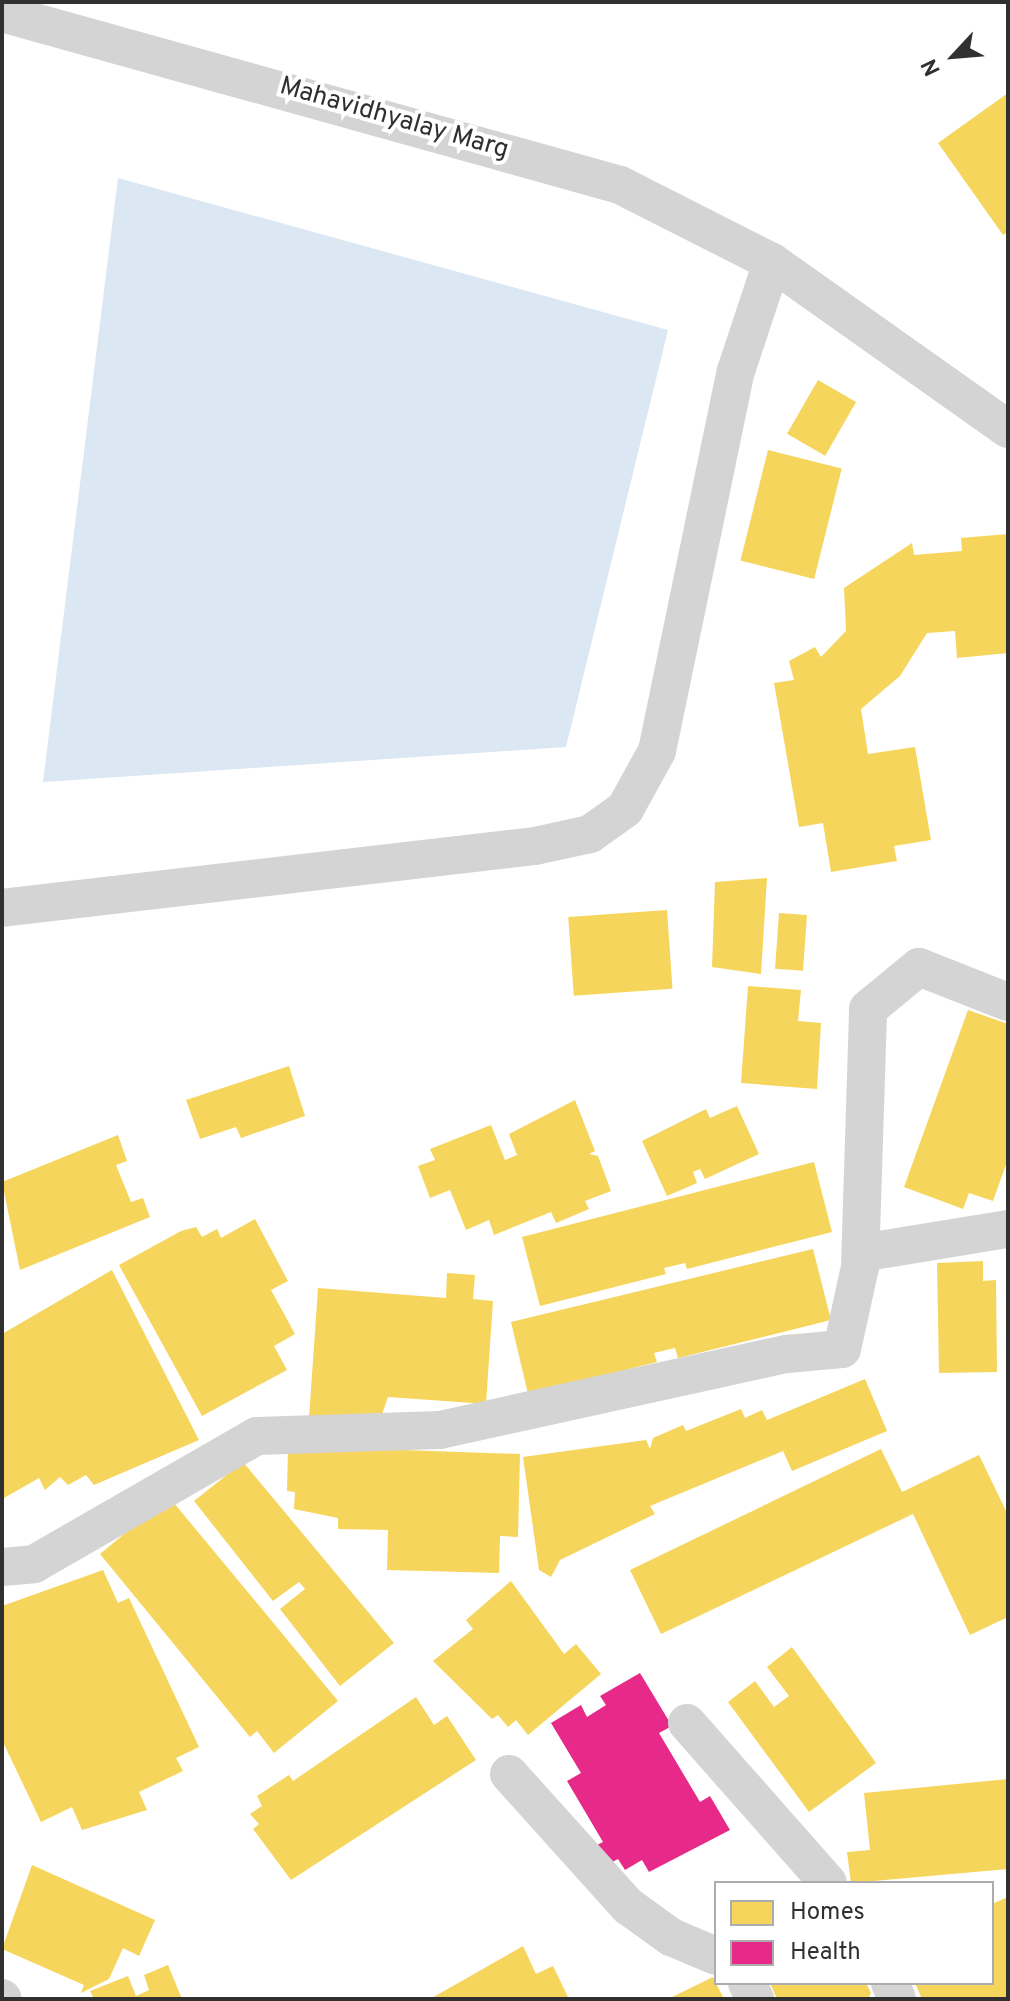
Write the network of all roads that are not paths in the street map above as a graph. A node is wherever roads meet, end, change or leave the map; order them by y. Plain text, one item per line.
1 (2, 13) edge
2 (772, 262) junction
3 (1008, 429) edge
4 (2, 908) edge
5 (1008, 1002) edge
6 (1008, 1229) edge
7 (861, 1253) junction
8 (2, 1567) edge
9 (687, 1723) dead end
10 (509, 1774) dead end
11 (826, 1881) edge
12 (714, 1955) edge

1 - 2 street, Mahavidhyalay Marg
2 - 3 street, Mahavidhyalay Marg
2 - 4 street
5 - 7 street
6 - 7 street
7 - 8 street
9 - 11 street
10 - 12 street

